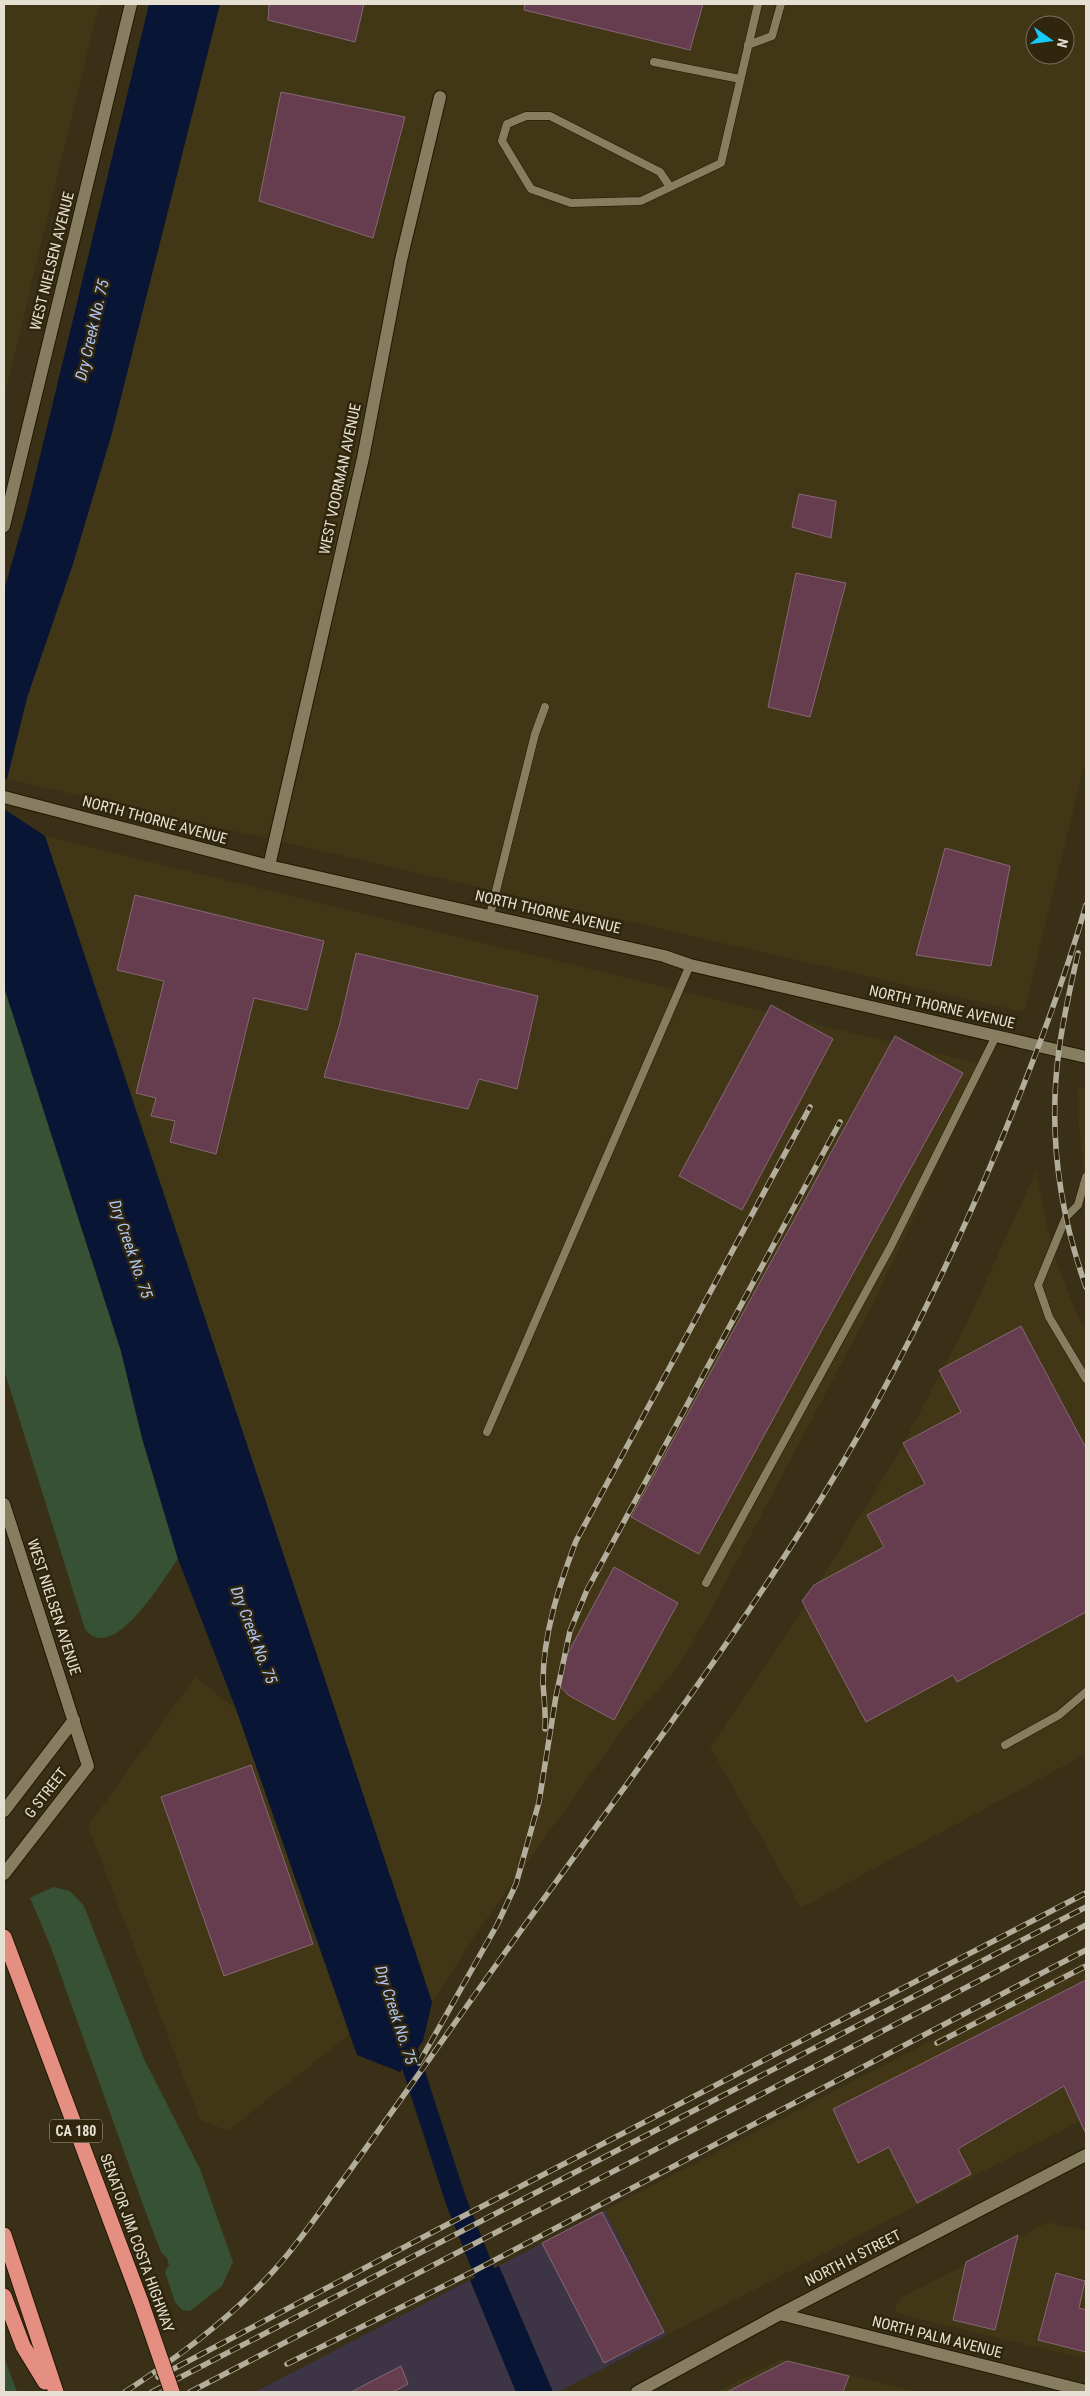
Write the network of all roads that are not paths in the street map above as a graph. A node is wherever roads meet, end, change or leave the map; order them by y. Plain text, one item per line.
1 (131, 4) edge
2 (758, 4) edge
3 (781, 4) edge
4 (748, 45) junction
5 (654, 62) dead end
6 (740, 79) junction
7 (440, 97) dead end
8 (670, 188) junction
9 (4, 526) edge
10 (546, 707) dead end
11 (6, 798) edge
12 (269, 866) junction
13 (490, 915) junction
14 (690, 965) junction
15 (996, 1036) junction
16 (1086, 1057) edge
17 (1086, 1177) edge
18 (1086, 1379) edge
19 (487, 1432) dead end
20 (4, 1504) edge
21 (706, 1584) dead end
22 (1086, 1692) edge
23 (74, 1720) junction
24 (1005, 1745) dead end
25 (4, 1810) edge
26 (4, 1874) edge
27 (4, 1937) edge
28 (1086, 2155) edge
29 (4, 2235) edge
30 (4, 2296) edge
31 (780, 2314) junction
32 (38, 2360) junction
33 (1078, 2390) edge
34 (52, 2392) edge
35 (56, 2392) edge
36 (172, 2392) edge
37 (637, 2392) edge

1 - 9 street, WEST NIELSEN AVENUE
2 - 4 lane
3 - 4 lane
4 - 6 lane
5 - 6 lane
6 - 8 lane
7 - 12 street, WEST VOORMAN AVENUE
8 - 8 lane
10 - 13 lane
11 - 12 street, NORTH THORNE AVENUE
12 - 13 street, NORTH THORNE AVENUE
13 - 14 street, NORTH THORNE AVENUE
14 - 15 street, NORTH THORNE AVENUE
14 - 19 lane
15 - 16 street, NORTH THORNE AVENUE
15 - 21 lane
17 - 18 lane
20 - 23 street, WEST NIELSEN AVENUE
22 - 24 lane
23 - 25 street, G STREET
23 - 26 street, G STREET
27 - 36 highway, SENATOR JIM COSTA HIGHWAY / CA 180, bridge
28 - 31 street, NORTH H STREET
29 - 32 highway
30 - 32 highway
31 - 33 street, NORTH PALM AVENUE
31 - 37 street, NORTH H STREET
32 - 34 highway
32 - 35 highway

